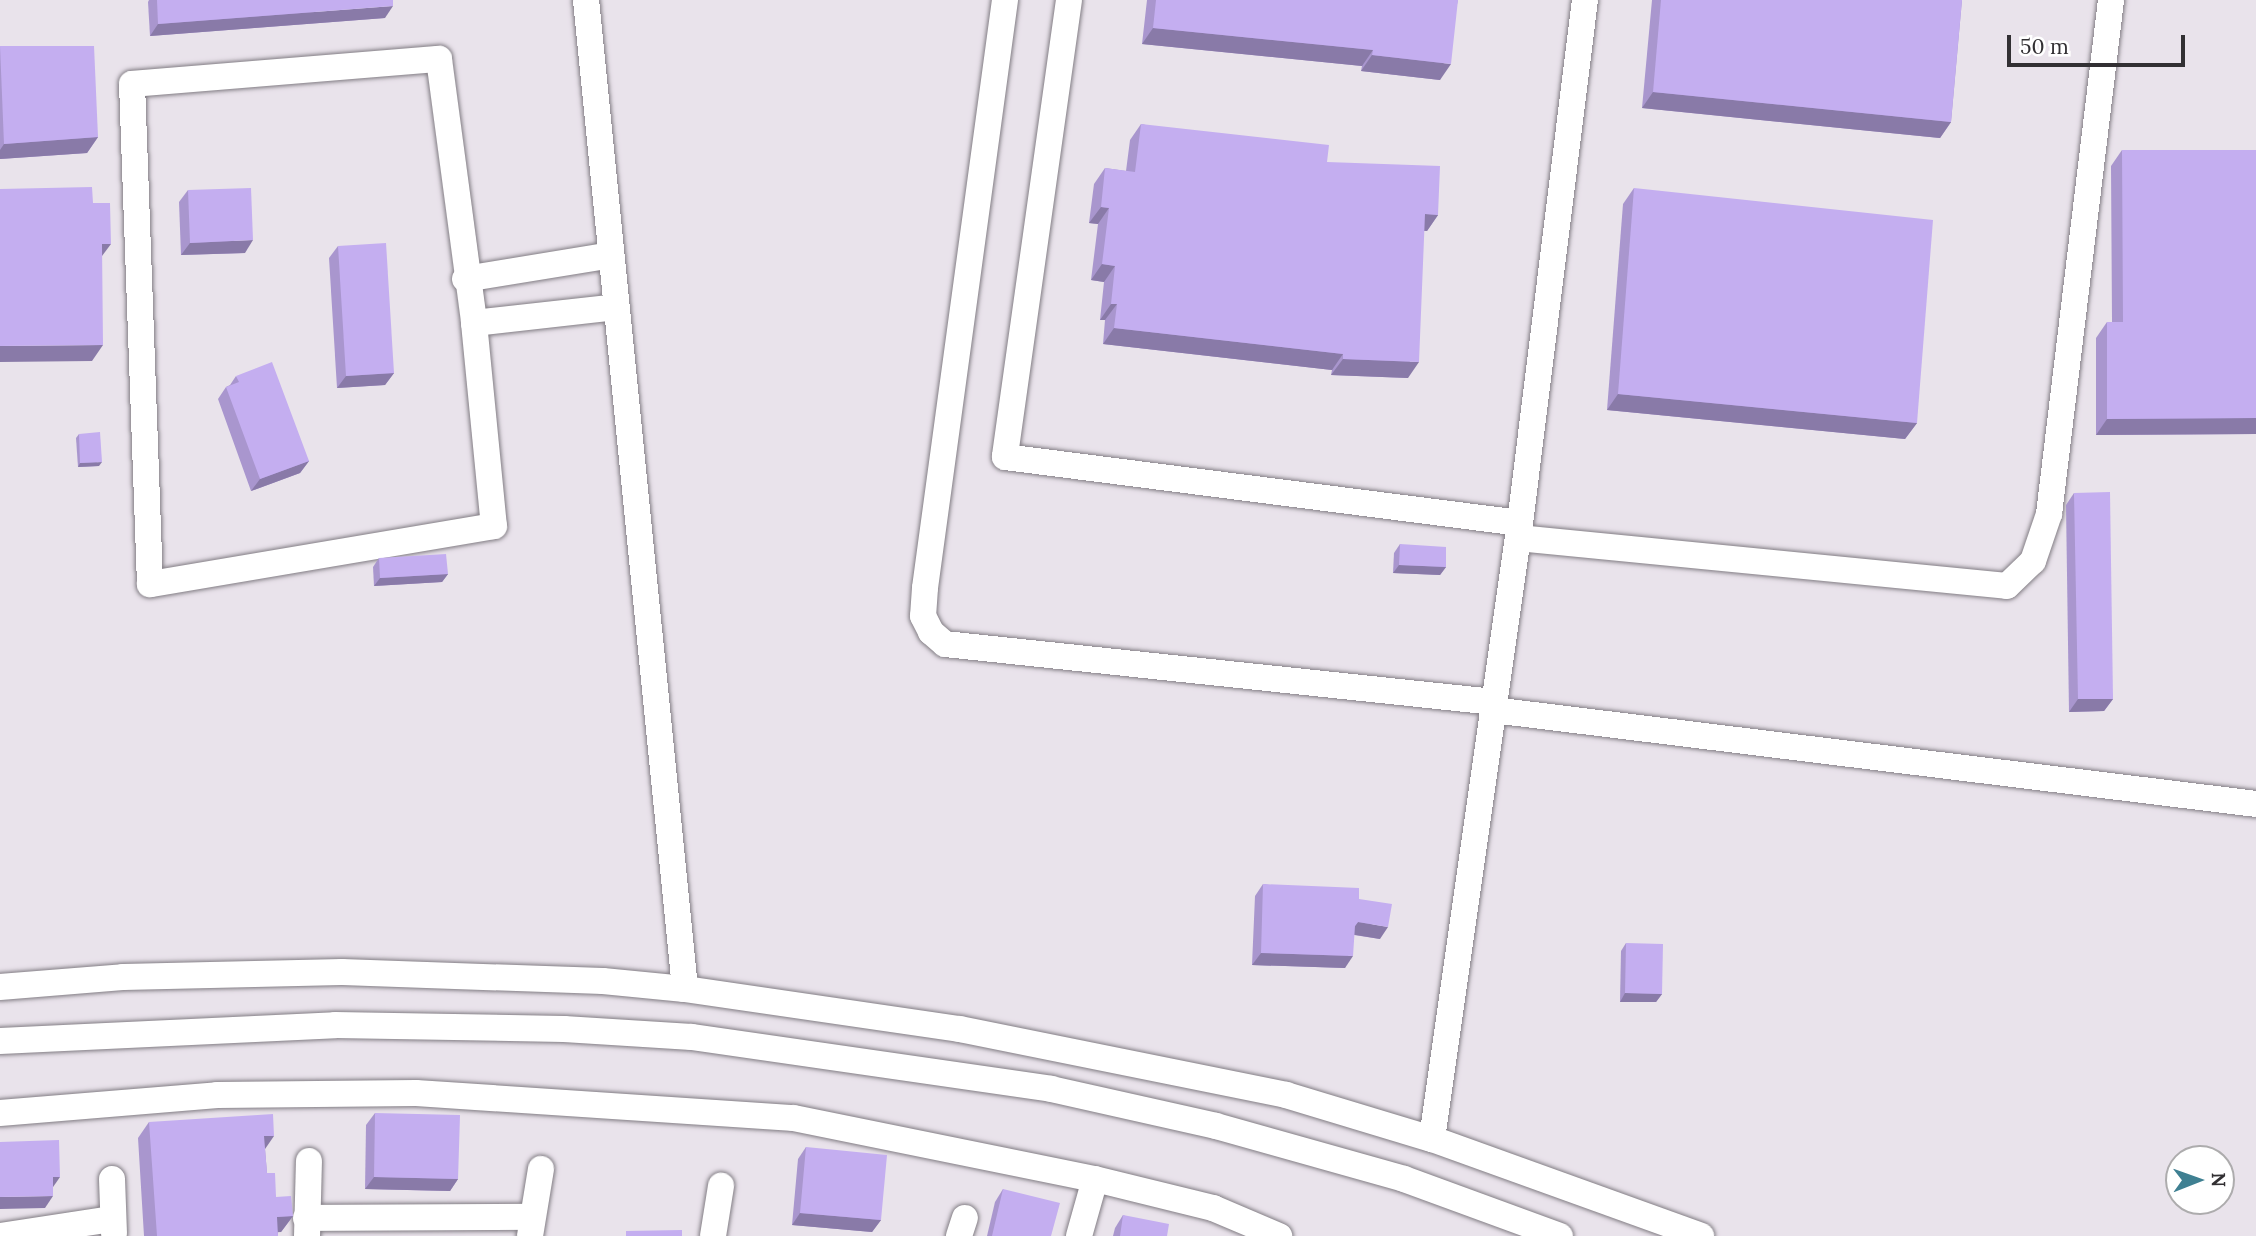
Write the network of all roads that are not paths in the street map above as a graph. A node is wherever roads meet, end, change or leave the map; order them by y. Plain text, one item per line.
1 (586, 0) edge
2 (1004, 0) edge
3 (1069, 0) edge
4 (1585, 0) edge
5 (2111, 0) edge
6 (611, 255) junction
7 (465, 279) junction
8 (616, 307) junction
9 (474, 323) junction
10 (1519, 531) junction
11 (1494, 706) junction
12 (2256, 804) edge
13 (0, 987) edge
14 (685, 989) junction
15 (0, 1041) edge
16 (0, 1113) edge
17 (1432, 1139) junction
18 (309, 1161) dead end
19 (541, 1168) dead end
20 (112, 1179) dead end
21 (1095, 1179) junction
22 (721, 1186) dead end
23 (113, 1227) edge
24 (306, 1227) edge
25 (531, 1227) edge
26 (0, 1236) edge
27 (713, 1236) edge
28 (1079, 1236) edge
29 (1279, 1236) edge
30 (1560, 1236) edge
31 (1701, 1236) edge

1 - 6 street
2 - 11 street
3 - 10 street
4 - 10 street
5 - 10 street
6 - 7 street
6 - 8 street
7 - 9 street
7 - 9 street
8 - 9 street
8 - 14 street
10 - 11 street
11 - 12 street
11 - 17 street
13 - 14 street
14 - 17 street
15 - 30 street
16 - 21 street
17 - 31 street
18 - 24 street
19 - 25 street
20 - 23 street
21 - 28 street
21 - 29 street
22 - 27 street
23 - 26 street
24 - 25 street

